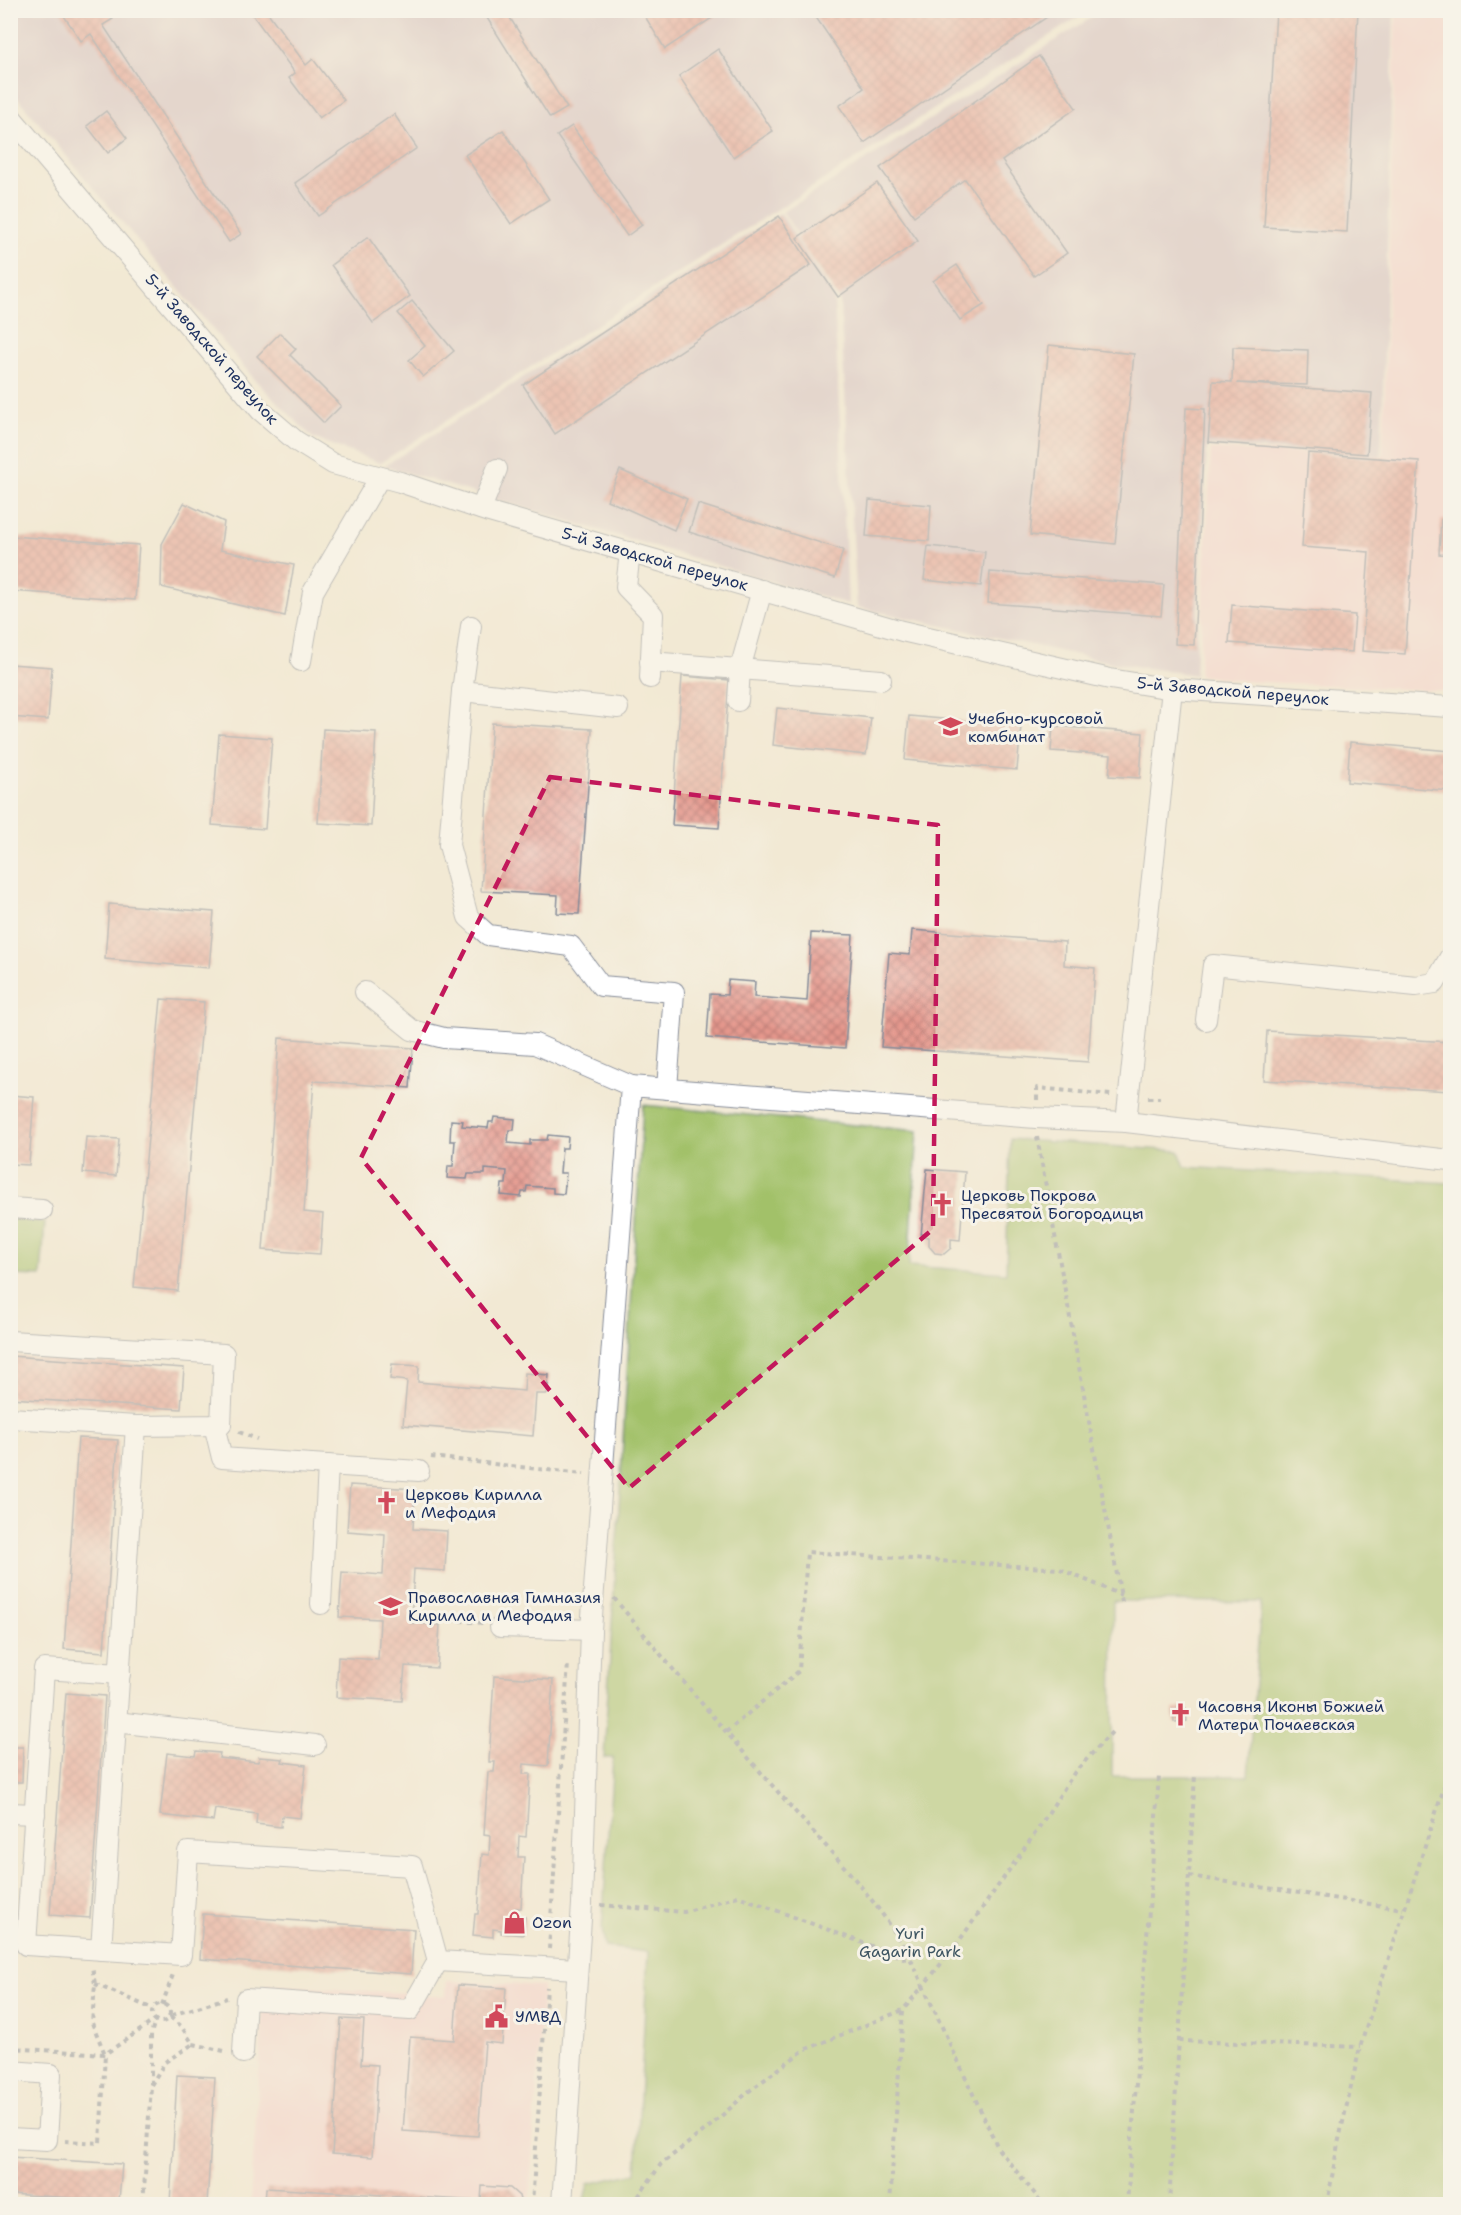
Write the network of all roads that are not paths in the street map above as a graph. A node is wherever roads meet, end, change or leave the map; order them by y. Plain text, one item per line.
1 (10, 116) edge
2 (497, 469) dead end
3 (380, 477) junction
4 (481, 509) junction
5 (630, 552) junction
6 (762, 590) junction
7 (471, 627) dead end
8 (301, 661) dead end
9 (740, 669) junction
10 (881, 680) dead end
11 (1172, 689) junction
12 (462, 691) junction
13 (738, 701) dead end
14 (1450, 707) edge
15 (618, 708) dead end
16 (1450, 957) edge
17 (365, 992) dead end
18 (1206, 1020) dead end
19 (631, 1086) junction
20 (667, 1089) junction
21 (1126, 1122) junction
22 (1450, 1160) edge
23 (10, 1208) edge
24 (42, 1210) dead end
25 (10, 1341) edge
26 (10, 1418) edge
27 (218, 1425) junction
28 (136, 1426) junction
29 (419, 1463) road end
30 (328, 1465) junction
31 (321, 1604) dead end
32 (500, 1627) road end
33 (591, 1630) junction
34 (120, 1674) junction
35 (116, 1722) junction
36 (315, 1745) dead end
37 (10, 1813) edge
38 (35, 1814) junction
39 (95, 1949) junction
40 (438, 1961) junction
41 (577, 1969) junction
42 (243, 2053) road end
43 (10, 2071) edge
44 (10, 2138) edge
45 (562, 2205) edge

1 - 3 street, 5-й Заводской переулок
2 - 4 street
3 - 4 street, 5-й Заводской переулок
3 - 8 street
4 - 5 street, 5-й Заводской переулок
5 - 6 street, 5-й Заводской переулок
5 - 9 street
6 - 9 street
6 - 11 street, 5-й Заводской переулок
7 - 12 street
9 - 10 street
9 - 13 street
11 - 14 street, 5-й Заводской переулок
11 - 21 street
12 - 15 street
12 - 20 street
16 - 18 street
17 - 19 street
19 - 20 street
19 - 33 street
20 - 21 street
21 - 22 street
23 - 24 street
25 - 27 street
26 - 28 street
27 - 28 street
27 - 30 street
28 - 34 street
29 - 30 street
30 - 31 street
32 - 33 street
33 - 41 street
34 - 35 street
34 - 38 street
35 - 36 street
35 - 39 street
37 - 38 street
38 - 39 street
39 - 40 street
40 - 41 street
40 - 42 street
41 - 45 street
43 - 44 street

